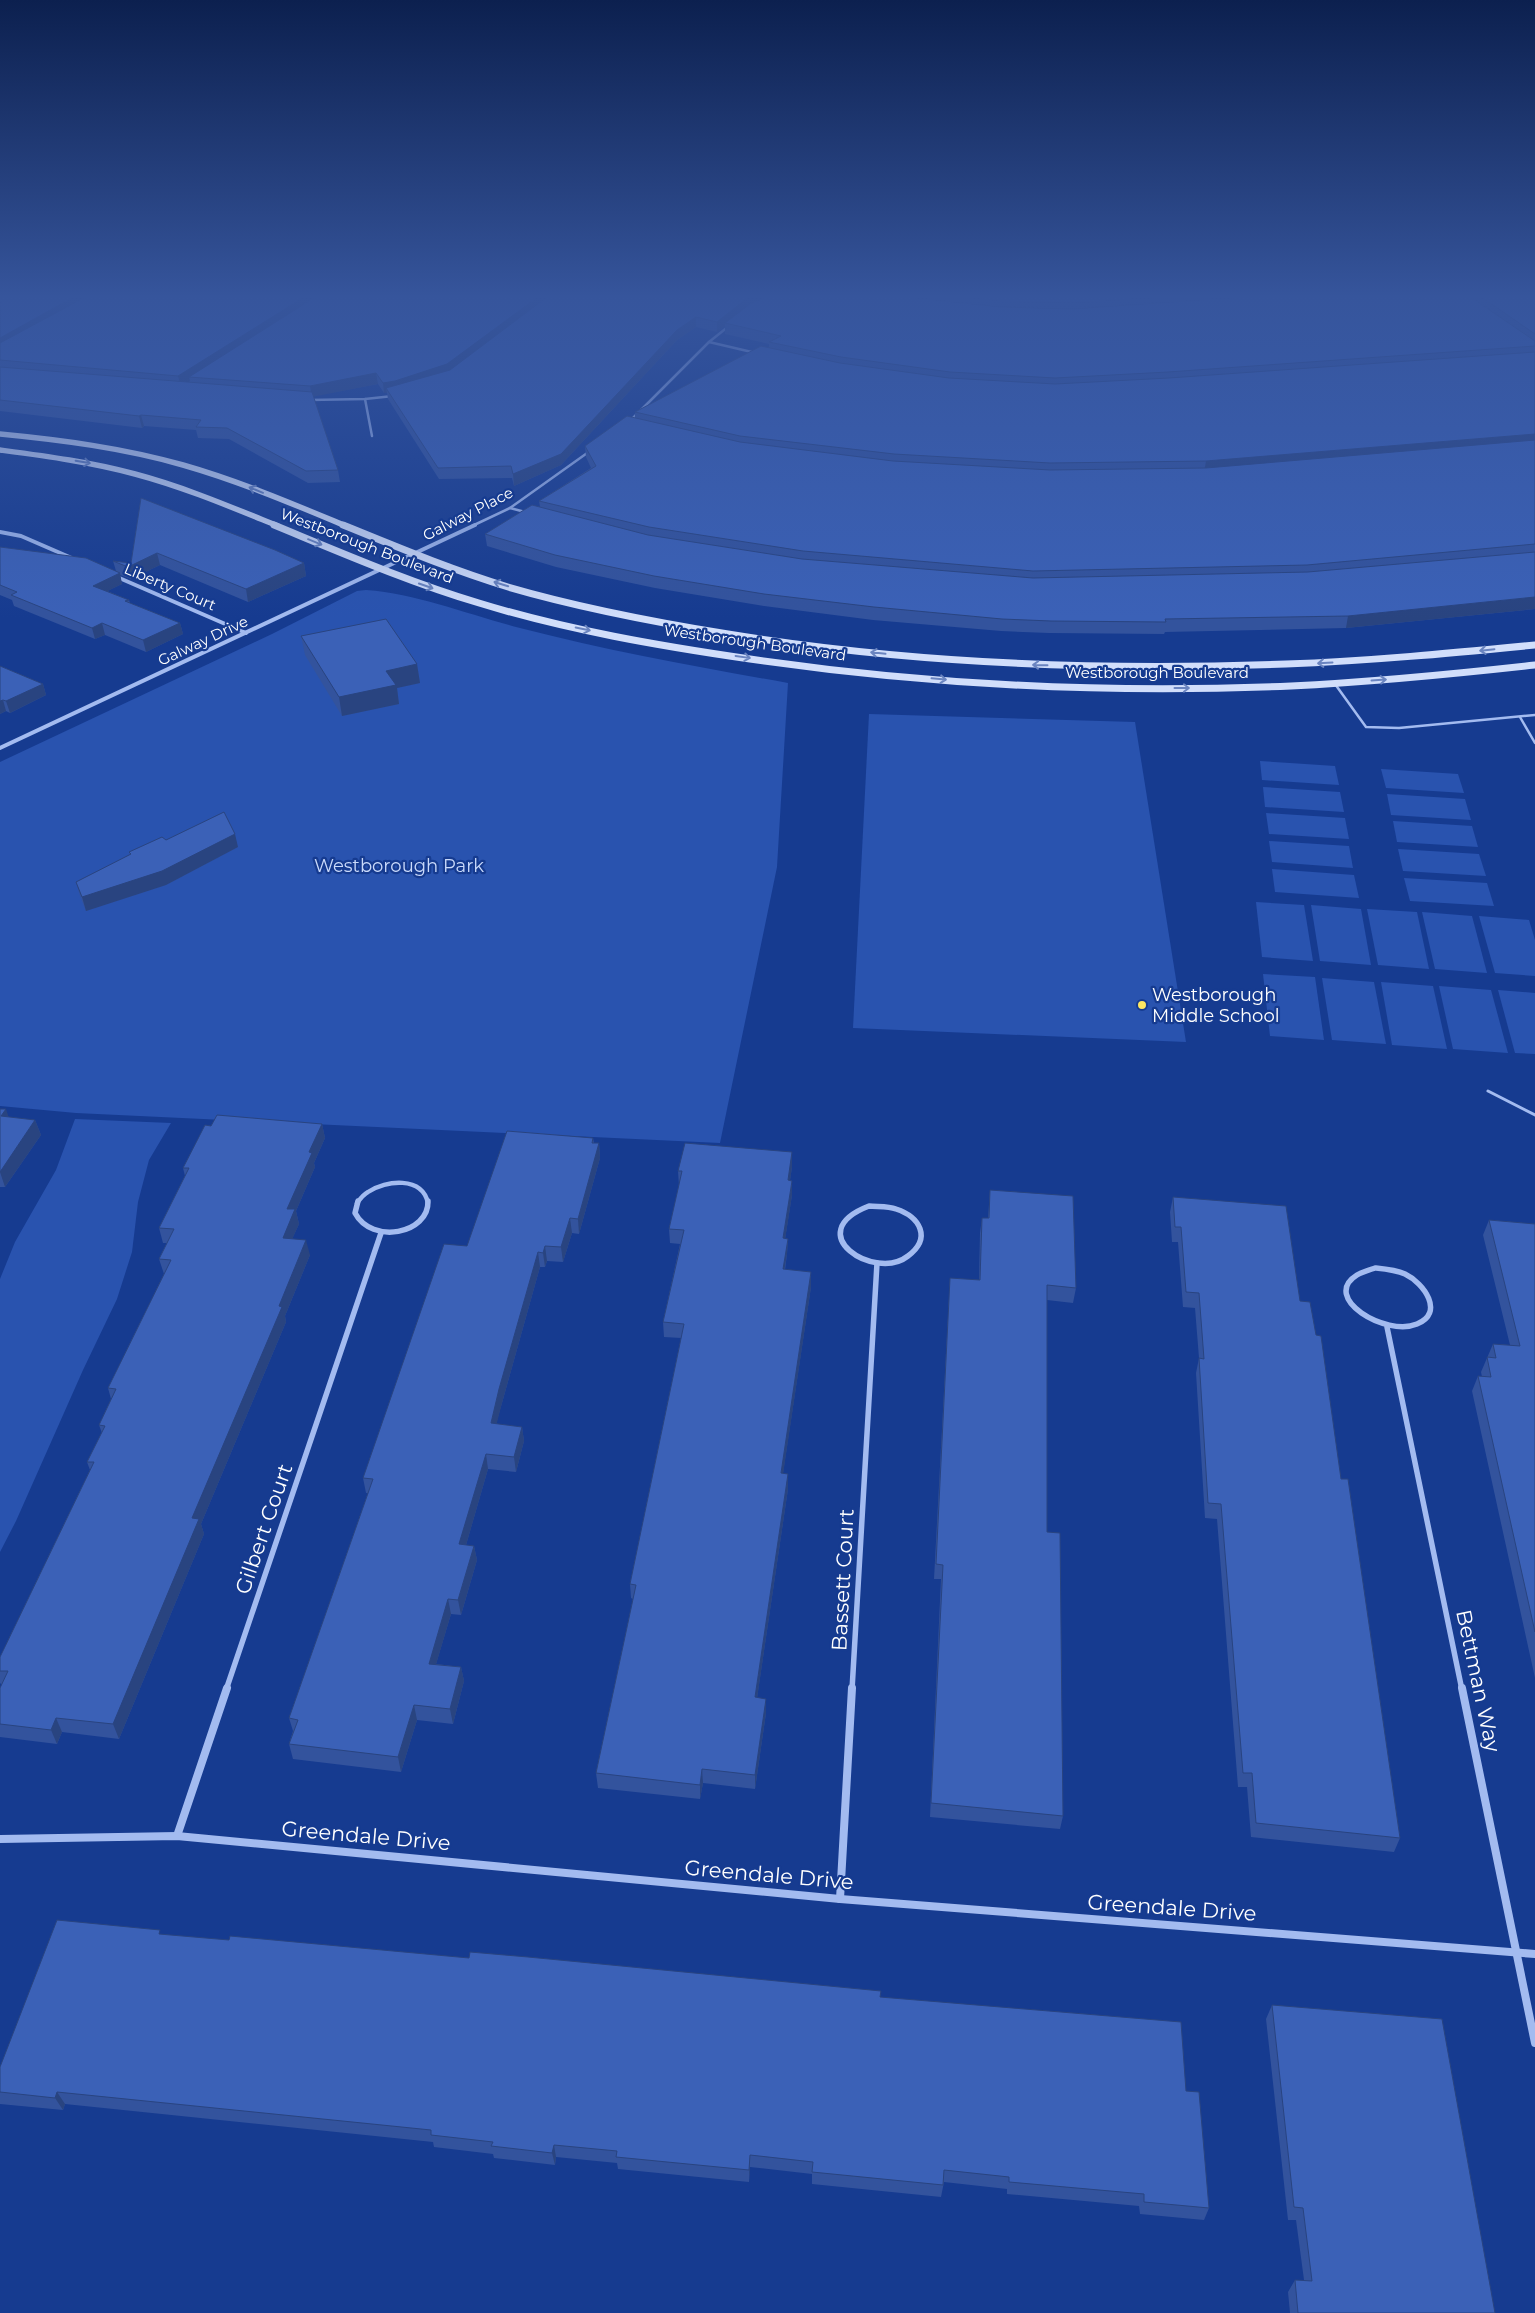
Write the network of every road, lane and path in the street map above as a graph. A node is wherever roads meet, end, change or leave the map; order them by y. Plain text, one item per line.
1 (366, 402) edge
2 (650, 402) edge
3 (637, 426) edge
4 (0, 434) edge
5 (372, 436) dead end
6 (596, 447) edge
7 (0, 450) edge
8 (510, 508) junction
9 (538, 515) edge
10 (0, 532) edge
11 (416, 553) junction
12 (84, 562) edge
13 (380, 569) junction
14 (110, 574) edge
15 (246, 633) junction
16 (1535, 645) edge
17 (1535, 665) edge
18 (1335, 684) junction
19 (1535, 715) edge
20 (1520, 717) junction
21 (1535, 743) edge
22 (0, 748) edge
23 (1488, 1091) dead end
24 (1535, 1115) edge
25 (381, 1233) junction
26 (877, 1263) junction
27 (1386, 1327) junction
28 (177, 1836) junction
29 (0, 1839) edge
30 (840, 1899) junction
31 (1516, 1952) junction
32 (1535, 1954) edge
33 (1535, 2043) edge

1 - 5 street
2 - 3 street
11 -> 4 main road, Westborough Boulevard
6 - 8 street, Galway Place
7 -> 13 main road, Westborough Boulevard
8 - 9 street
8 - 11 street, Galway Place
10 - 12 street
11 - 13 street, Galway Drive
16 -> 11 main road, Westborough Boulevard
13 - 15 street, Galway Drive
13 -> 18 main road, Westborough Boulevard
14 - 15 street, Liberty Court
15 - 22 street, Galway Drive
18 -> 17 main road, Westborough Boulevard
18 - 20 lane
19 - 20 lane
20 - 21 lane
23 - 24 lane
25 - 25 street
25 - 28 street, Gilbert Court
26 - 26 street
26 - 30 street, Bassett Court
27 - 27 street
27 - 31 street, Bettman Way
28 - 29 street, Greendale Drive
28 - 30 street, Greendale Drive
30 - 31 street, Greendale Drive
31 - 32 street, Greendale Drive
31 - 33 street, Bettman Way

